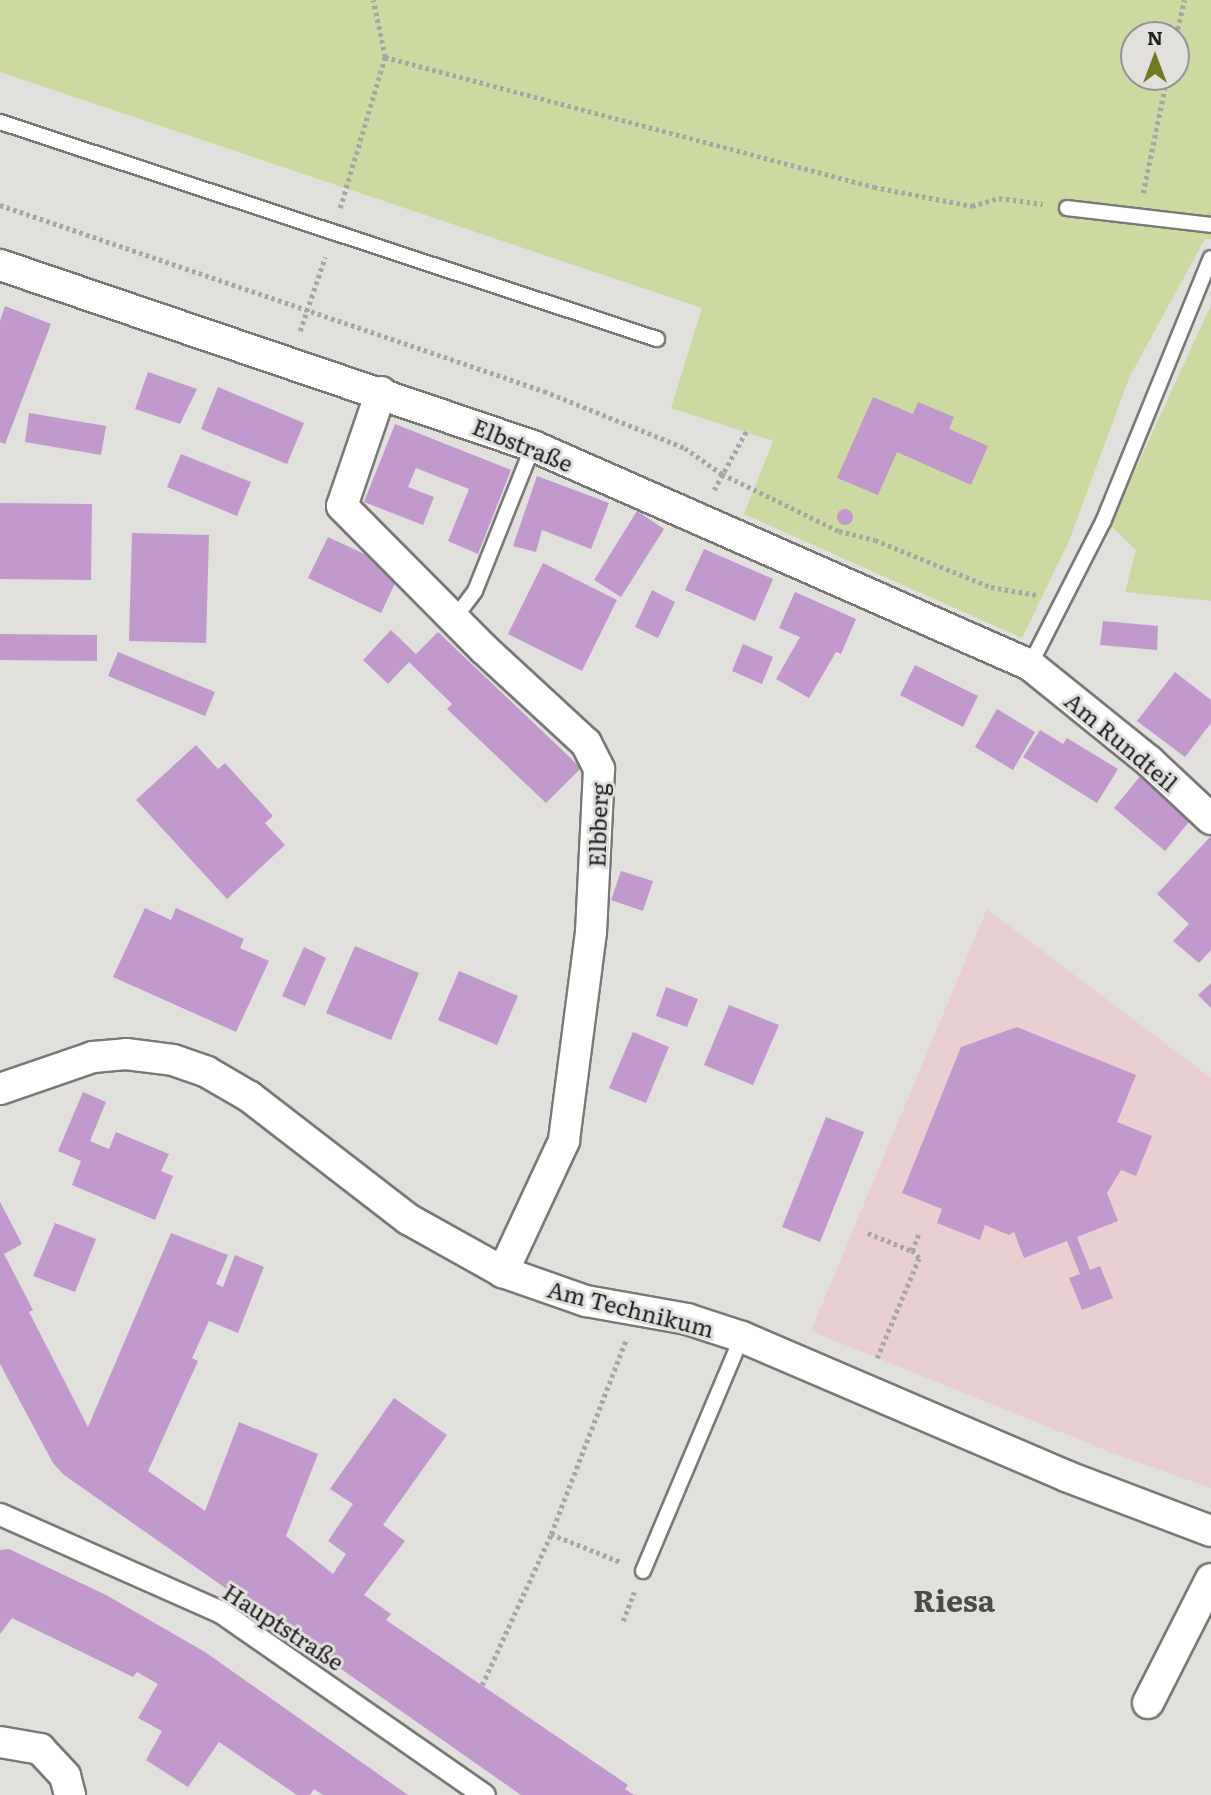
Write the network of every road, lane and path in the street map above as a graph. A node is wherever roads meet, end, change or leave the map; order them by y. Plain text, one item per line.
1 (373, 0) edge
2 (1184, 0) edge
3 (1179, 21) edge
4 (385, 57) junction
5 (1164, 91) edge
6 (0, 122) edge
7 (0, 205) edge
8 (1067, 208) joint
9 (1137, 218) junction
10 (1211, 225) edge
11 (333, 232) junction
12 (1211, 258) edge
13 (0, 265) edge
14 (316, 283) dead end
15 (312, 298) dead end
16 (657, 339) dead end
17 (381, 392) junction
18 (747, 430) dead end
19 (533, 446) junction
20 (722, 474) junction
21 (699, 519) junction
22 (1063, 599) junction
23 (454, 619) junction
24 (1030, 665) junction
25 (1211, 819) edge
26 (0, 1089) edge
27 (868, 1233) dead end
28 (919, 1233) dead end
29 (912, 1251) junction
30 (503, 1272) junction
31 (636, 1310) junction
32 (742, 1337) junction
33 (865, 1388) junction
34 (0, 1514) edge
35 (1211, 1531) edge
36 (551, 1534) junction
37 (643, 1571) junction
38 (1211, 1578) edge
39 (623, 1621) dead end
40 (482, 1685) dead end
41 (1148, 1703) dead end
42 (0, 1742) edge
43 (70, 1795) edge
44 (484, 1795) edge

1 - 4 path
2 - 3 path
4 - 8 path
4 - 11 path
5 - 9 path
6 - 11 lane
7 - 20 path
8 - 9 lane
9 - 10 lane
11 - 16 lane
12 - 22 lane
13 - 17 street, Elbstraße
14 - 15 path
17 - 19 street, Elbstraße
17 - 23 street, Elbberg
18 - 20 path
19 - 21 street, Elbstraße
19 - 23 lane
20 - 21 path
20 - 22 path
21 - 24 street, Elbstraße
22 - 24 lane
23 - 30 street, Elbberg
24 - 25 street, Am Rundteil
26 - 30 street, Am Technikum
27 - 29 path
28 - 29 path
29 - 33 path
30 - 31 street, Am Technikum
31 - 32 street, Am Technikum
31 - 36 path
32 - 33 street, Am Technikum
32 - 37 lane
33 - 35 street, Am Technikum
34 - 44 street, Hauptstraße
36 - 37 path
36 - 40 path
37 - 39 path
38 - 41 street
42 - 43 street

